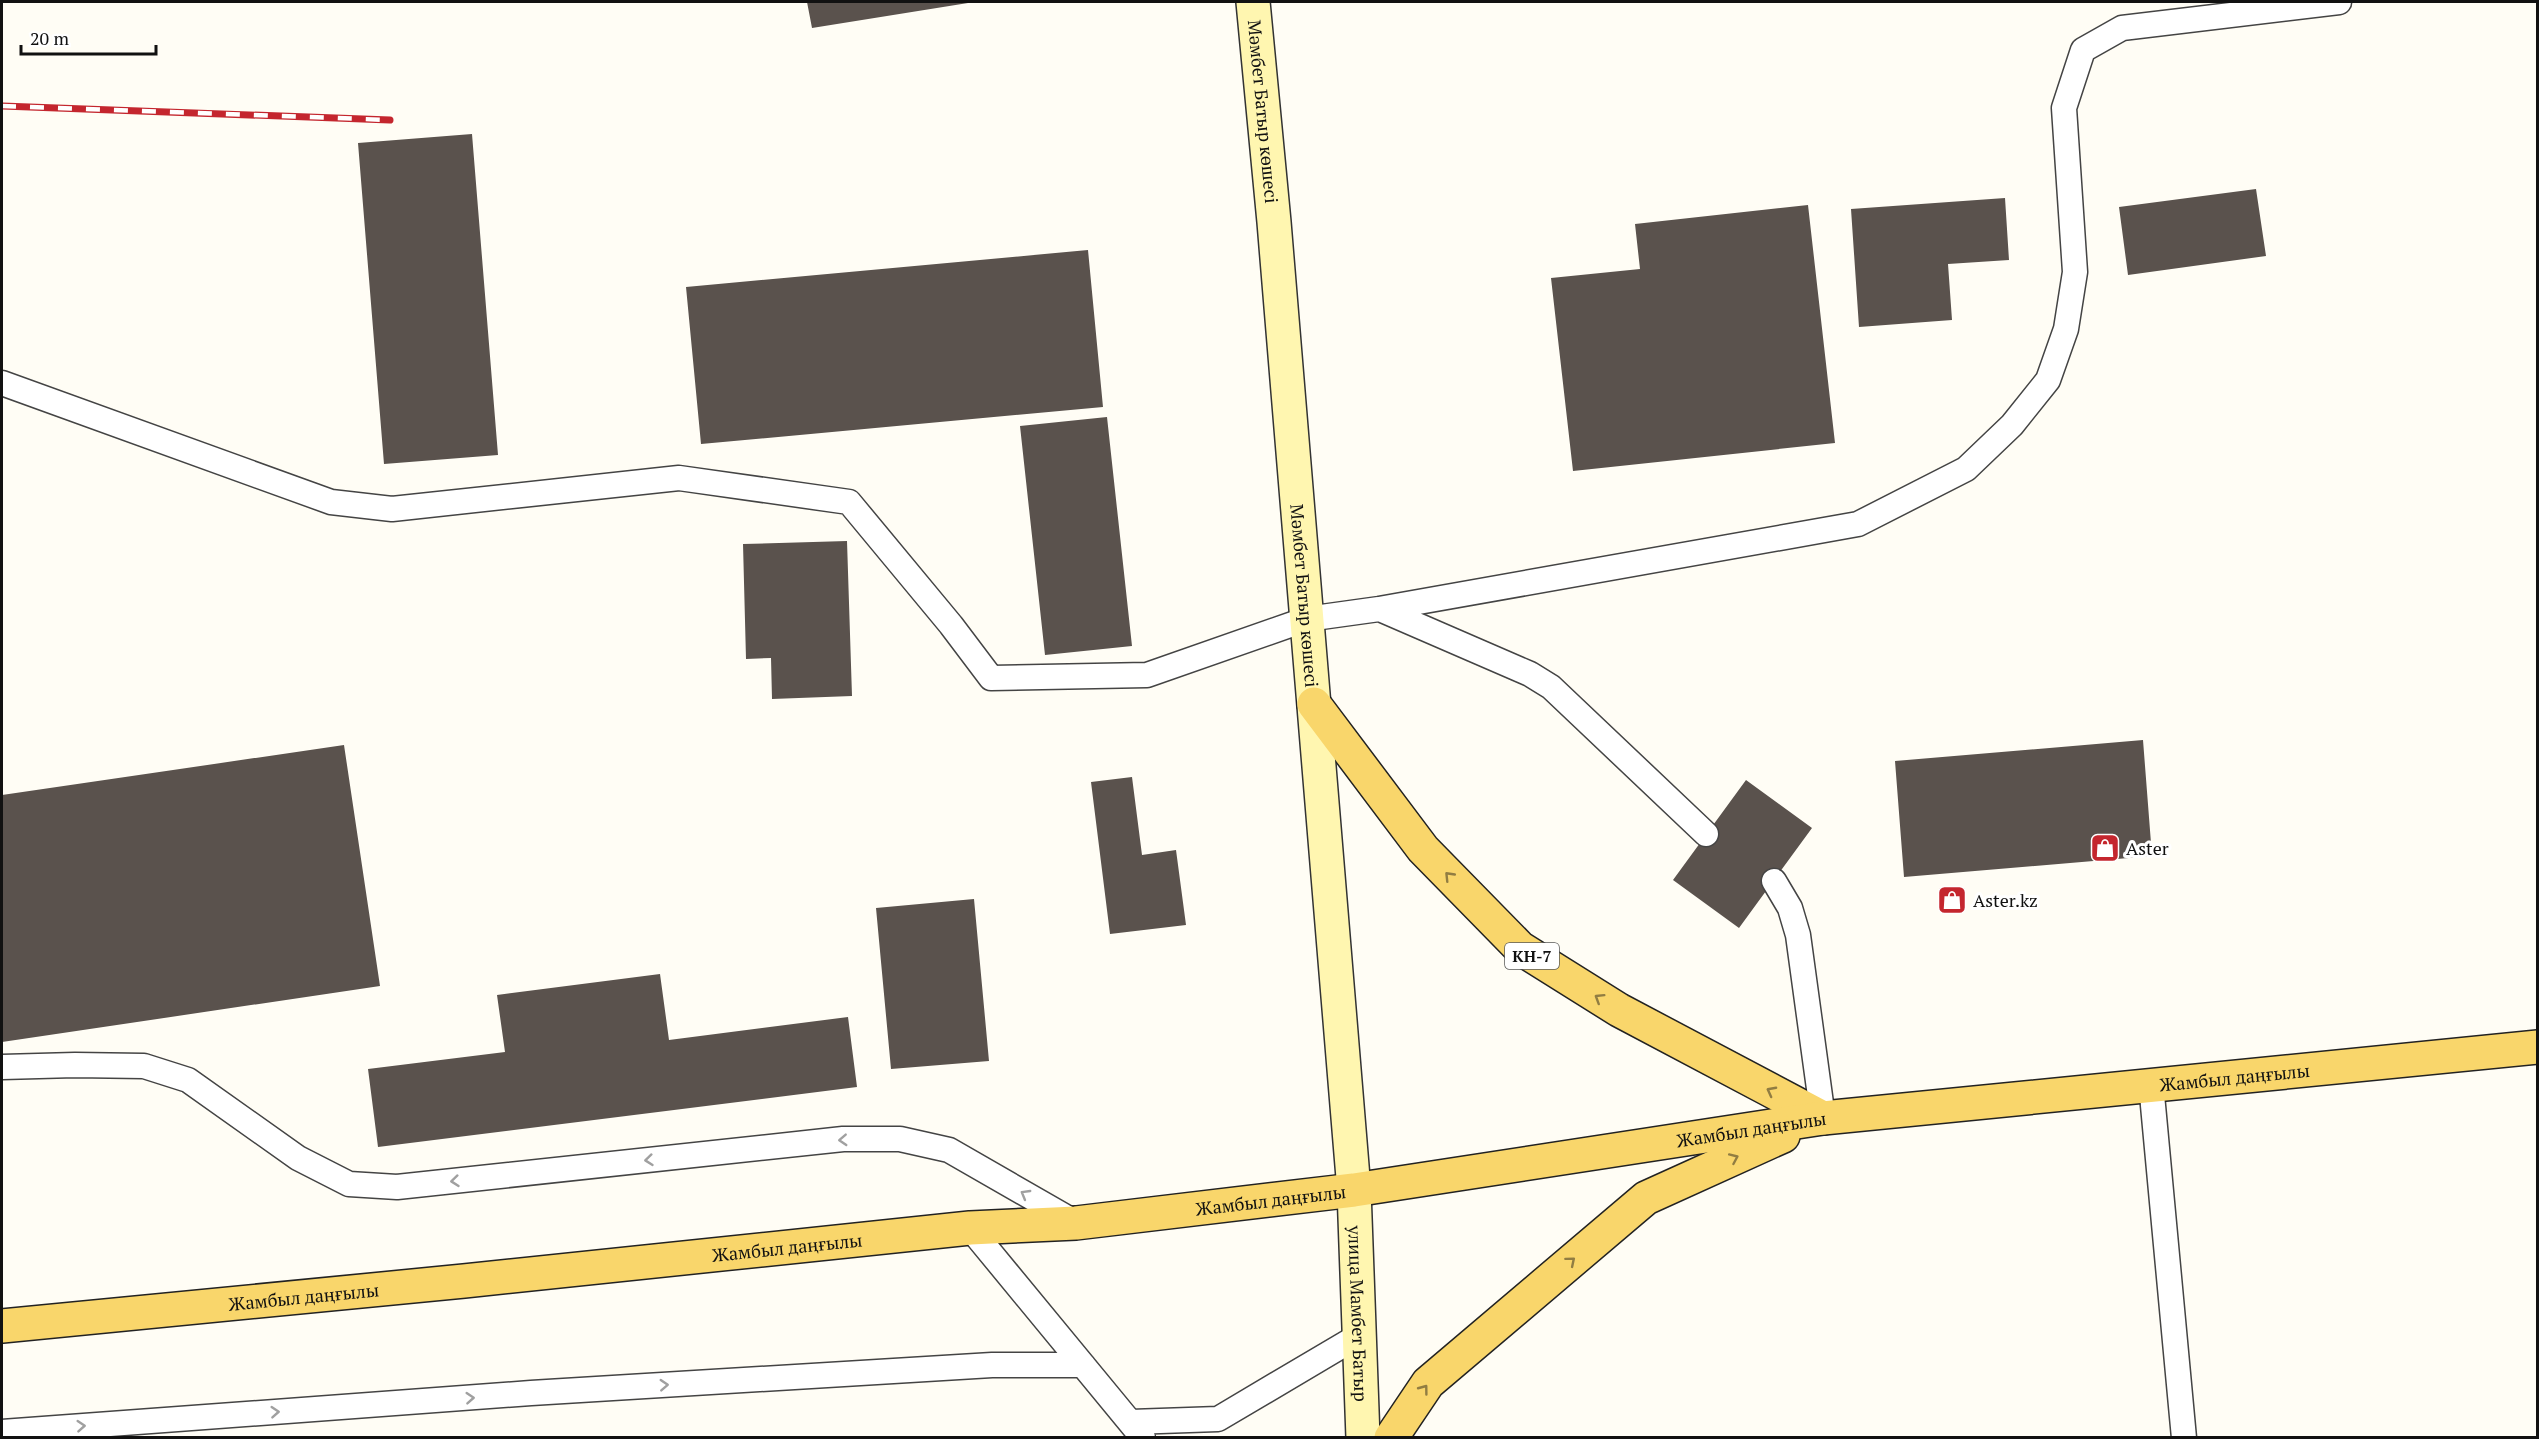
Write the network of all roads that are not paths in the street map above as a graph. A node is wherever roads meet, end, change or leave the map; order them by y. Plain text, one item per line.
1 (1253, 2) edge
2 (2339, 2) edge
3 (2, 383) edge
4 (1379, 609) junction
5 (1307, 619) junction
6 (1314, 704) junction
7 (1706, 834) dead end
8 (1774, 881) dead end
9 (2538, 1047) edge
10 (2, 1067) edge
11 (2151, 1084) junction
12 (1822, 1118) junction
13 (1354, 1190) junction
14 (1076, 1223) junction
15 (970, 1228) junction
16 (2, 1326) edge
17 (1360, 1335) junction
18 (1083, 1365) junction
19 (1137, 1430) edge
20 (2, 1432) edge
21 (1363, 1437) edge
22 (1391, 1437) edge
23 (2184, 1437) edge

1 - 5 main road, Мәмбет Батыр көшесі
2 - 4 lane
3 - 5 lane
4 - 5 lane
4 - 7 lane
5 - 6 main road, Мәмбет Батыр көшесі
12 -> 6 main road, КН-7
6 - 13 main road, Мәмбет Батыр көшесі
8 - 12 lane
9 - 11 main road, Жамбыл даңғылы
14 -> 10 lane
11 - 12 main road, Жамбыл даңғылы
11 - 23 lane
12 - 13 main road, Жамбыл даңғылы
22 -> 12 main road
13 - 14 main road, Жамбыл даңғылы
13 - 17 main road, улица Мамбет Батыр
14 - 15 main road, Жамбыл даңғылы
15 - 16 main road, Жамбыл даңғылы
15 - 18 lane
17 - 19 lane
17 - 21 main road, улица Мамбет Батыр
18 - 19 lane
20 -> 18 lane

